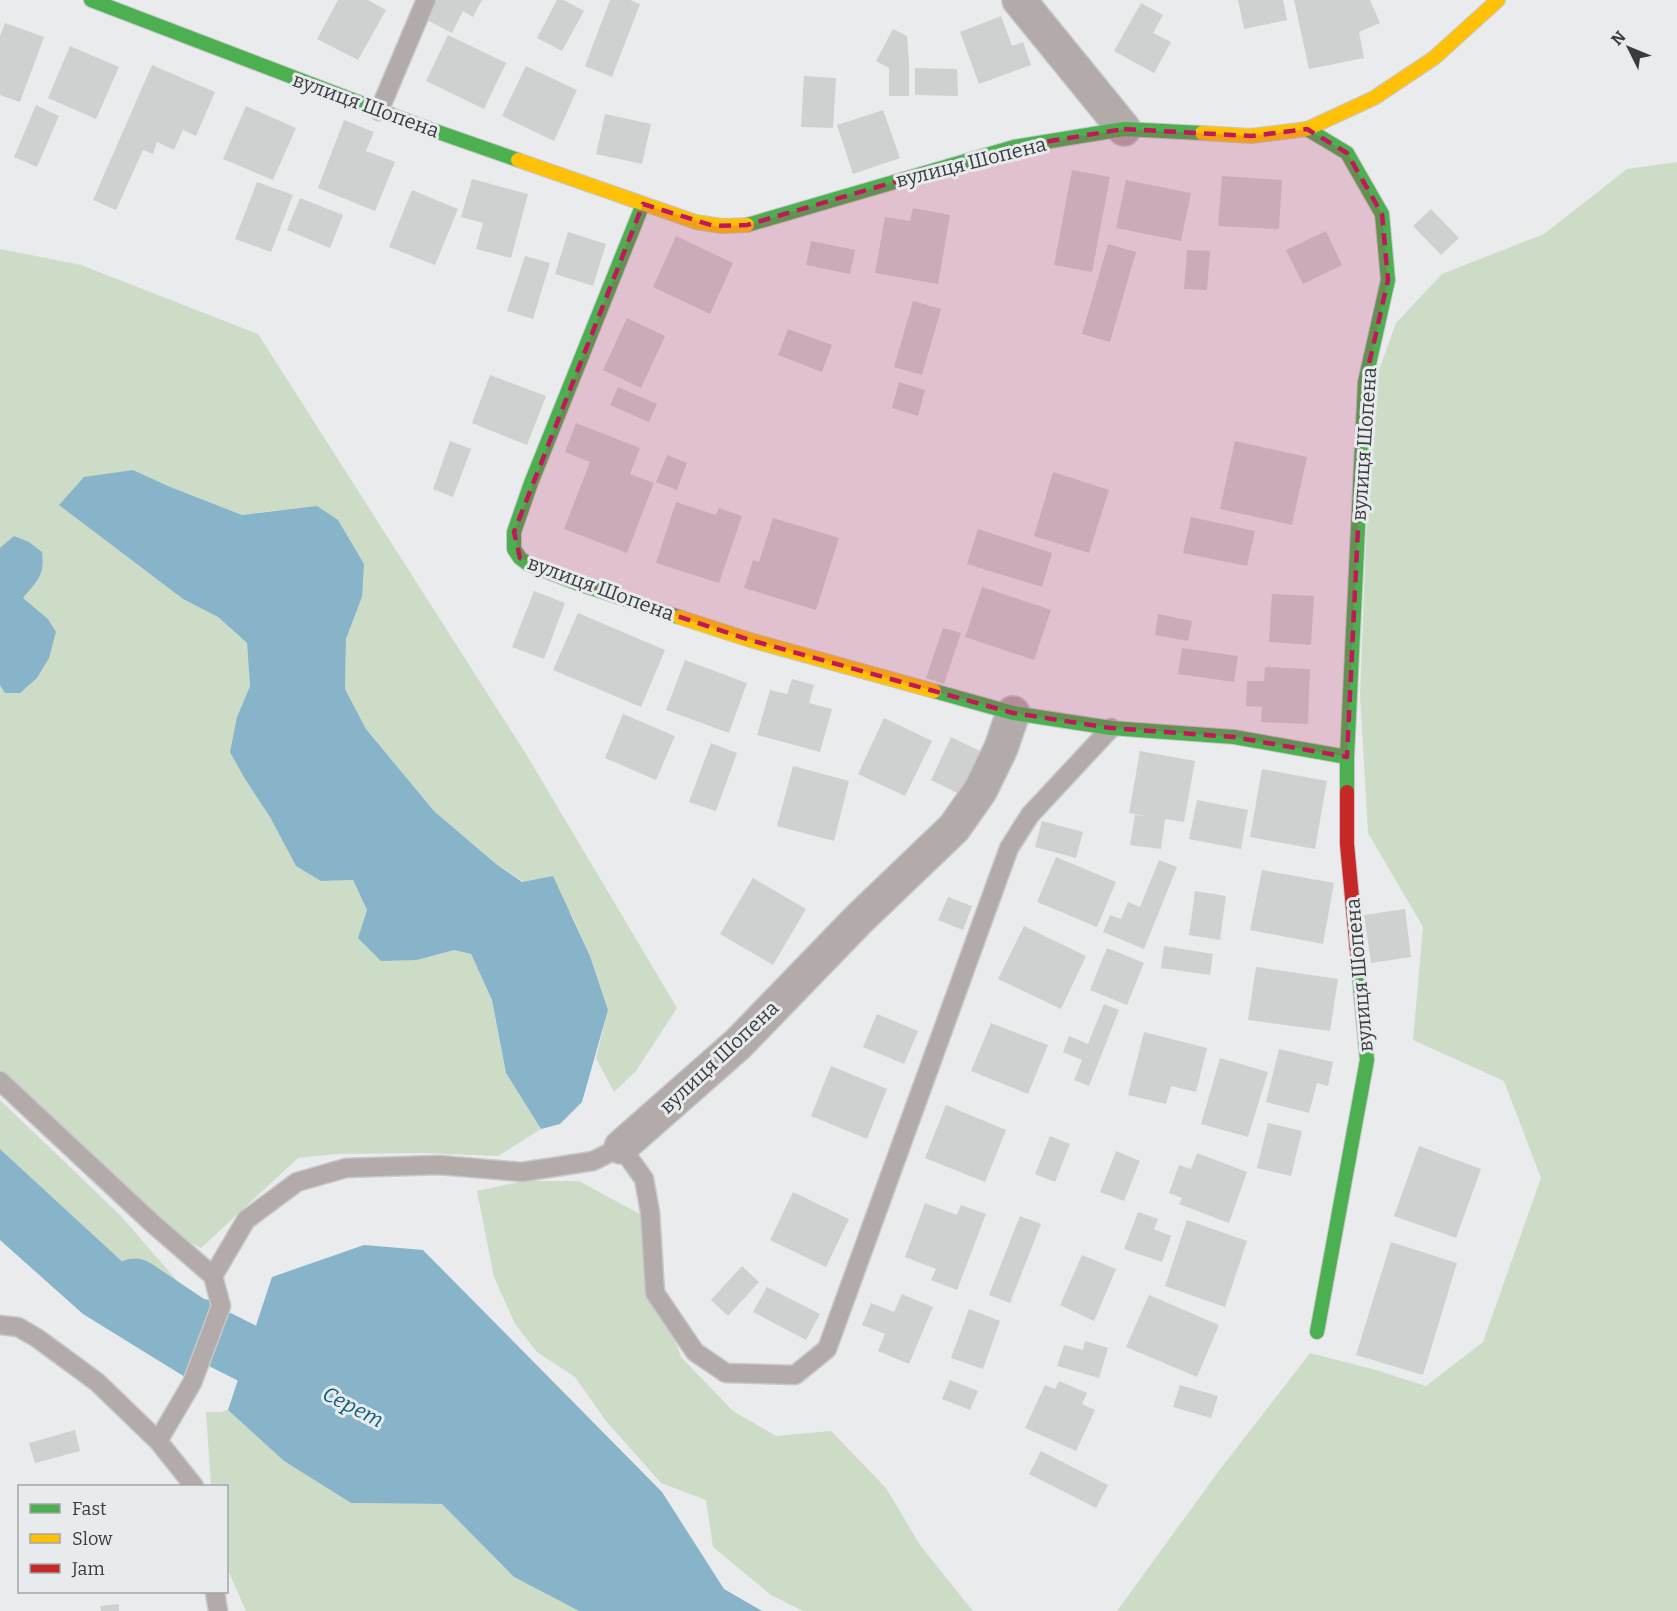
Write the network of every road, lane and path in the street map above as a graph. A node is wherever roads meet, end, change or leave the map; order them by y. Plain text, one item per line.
1 (91, 0) edge
2 (426, 0) edge
3 (1019, 0) edge
4 (1508, 0) edge
5 (1495, 4) edge
6 (379, 111) junction
7 (1124, 129) junction
8 (1306, 129) junction
9 (643, 204) junction
10 (1013, 714) junction
11 (1111, 728) junction
12 (1347, 757) junction
13 (0, 1081) edge
14 (621, 1147) junction
15 (213, 1276) junction
16 (0, 1324) edge
17 (1317, 1332) dead end
18 (158, 1441) junction
19 (193, 1485) edge
20 (215, 1593) edge
21 (218, 1611) edge

1 - 6 street, вулиця Шопена
2 - 6 lane
3 - 7 street
4 - 5 lane
5 - 8 street, вулиця Шопена
6 - 9 street, вулиця Шопена
7 - 8 street, вулиця Шопена
7 - 9 street, вулиця Шопена
8 - 12 street, вулиця Шопена
9 - 10 street, вулиця Шопена
10 - 11 street, вулиця Шопена
10 - 14 street, вулиця Шопена
11 - 12 street, вулиця Шопена
11 - 14 lane
12 - 17 street, вулиця Шопена
13 - 15 lane
14 - 15 lane
15 - 18 lane
16 - 18 lane
18 - 19 lane
20 - 21 lane

